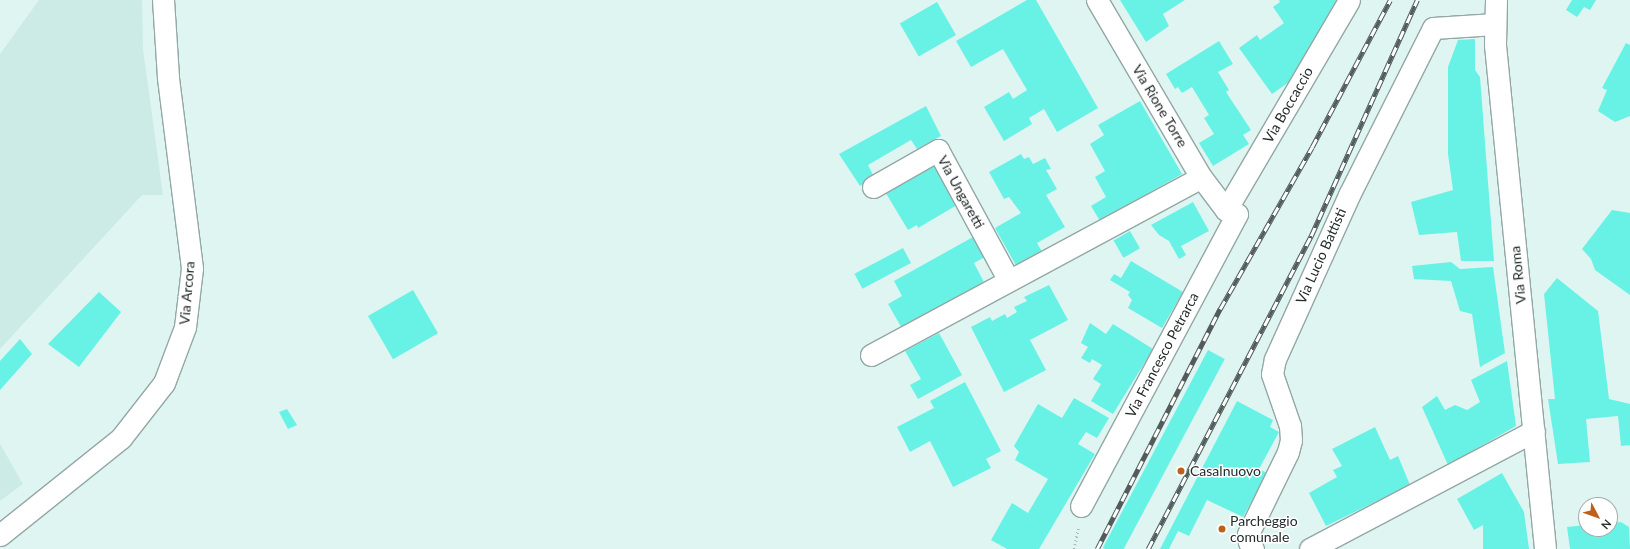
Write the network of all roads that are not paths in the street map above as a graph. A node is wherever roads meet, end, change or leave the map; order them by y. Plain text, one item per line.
1 (163, 0) edge
2 (1097, 0) edge
3 (1349, 0) edge
4 (1496, 0) edge
5 (1495, 24) junction
6 (1202, 177) junction
7 (873, 187) dead end
8 (1226, 210) junction
9 (1008, 279) junction
10 (871, 355) dead end
11 (1534, 431) junction
12 (1080, 506) dead end
13 (0, 535) edge
14 (1253, 549) edge
15 (1310, 549) edge
16 (1545, 549) edge

1 - 13 street, Via Arcora
2 - 6 street, Via Rione Torre
3 - 8 street, Via Boccaccio
4 - 5 street, Via Roma
5 - 11 street, Via Roma
5 - 14 street, Via Lucio Battisti
6 - 8 street, Via Rione Torre
6 - 9 street
7 - 9 street, Via Ungaretti
8 - 12 street, Via Francesco Petrarca
9 - 10 street
11 - 15 street
11 - 16 street, Via Roma

